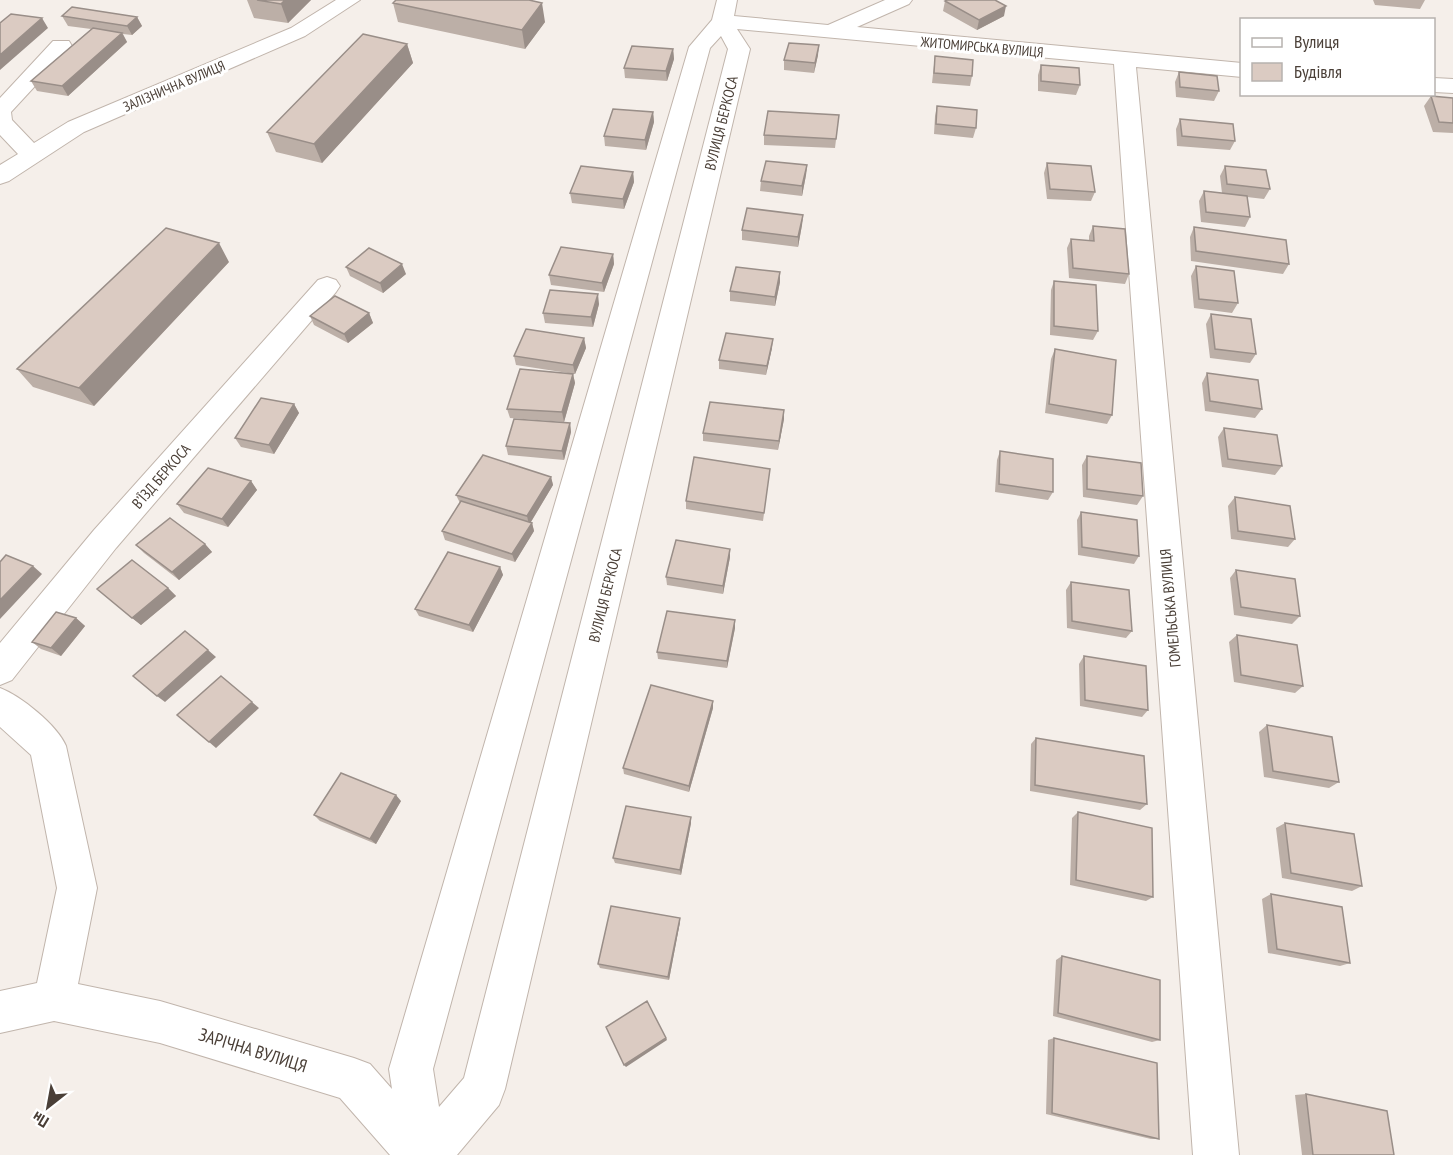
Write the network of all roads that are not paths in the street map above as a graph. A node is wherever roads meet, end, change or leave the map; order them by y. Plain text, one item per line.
1 (350, 0) edge
2 (902, 0) edge
3 (725, 11) edge
4 (827, 33) junction
5 (61, 46) dead end
6 (1125, 61) junction
7 (1240, 70) edge
8 (1435, 85) edge
9 (1453, 86) edge
10 (31, 154) junction
11 (0, 176) edge
12 (327, 286) dead end
13 (0, 669) edge
14 (0, 704) edge
15 (54, 1000) junction
16 (0, 1012) edge
17 (422, 1155) edge
18 (428, 1155) edge
19 (1216, 1155) edge

1 - 10 street, ЗАЛІЗНИЧНА ВУЛИЦЯ
2 - 4 street
3 - 4 street, ЖИТОМИРСЬКА ВУЛИЦЯ
3 - 17 street
3 - 18 street, ВУЛИЦЯ БЕРКОСА
4 - 6 street, ЖИТОМИРСЬКА ВУЛИЦЯ
5 - 10 street
6 - 7 street, ЖИТОМИРСЬКА ВУЛИЦЯ
6 - 19 street, ГОМЕЛЬСЬКА ВУЛИЦЯ
8 - 9 street
10 - 11 street, ЗАЛІЗНИЧНА ВУЛИЦЯ
12 - 13 street, В’ЇЗД БЕРКОСА
14 - 15 street
15 - 16 street
15 - 17 street, ЗАРІЧНА ВУЛИЦЯ

